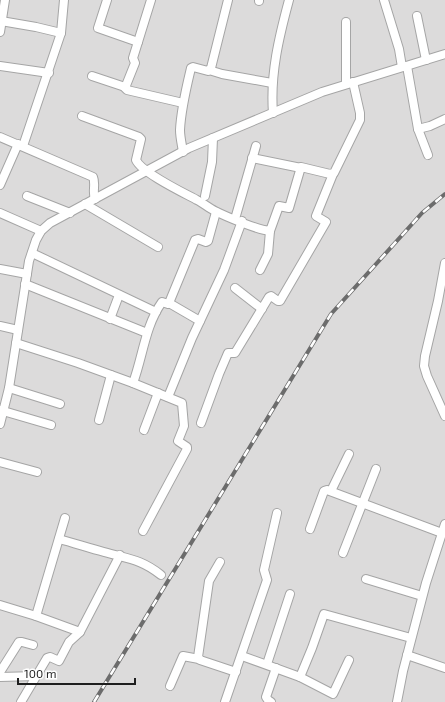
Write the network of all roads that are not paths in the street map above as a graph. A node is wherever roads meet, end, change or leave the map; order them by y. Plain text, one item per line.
1 (5, 0) edge
2 (64, 0) edge
3 (107, 0) edge
4 (151, 0) edge
5 (228, 0) edge
6 (289, 0) edge
7 (384, 0) edge
8 (417, 16) dead end
9 (1, 21) junction
10 (346, 22) dead end
11 (0, 32) edge
12 (62, 33) junction
13 (138, 42) junction
14 (445, 54) edge
15 (426, 60) junction
16 (0, 66) edge
17 (404, 67) junction
18 (210, 70) junction
19 (49, 73) junction
20 (92, 76) dead end
21 (272, 83) junction
22 (350, 83) junction
23 (125, 87) junction
24 (183, 102) junction
25 (273, 113) junction
26 (82, 116) dead end
27 (445, 119) edge
28 (418, 129) junction
29 (0, 137) edge
30 (213, 138) junction
31 (20, 145) junction
32 (256, 146) dead end
33 (183, 152) junction
34 (428, 155) dead end
35 (252, 158) junction
36 (301, 168) junction
37 (148, 171) junction
38 (333, 174) junction
39 (0, 183) edge
40 (27, 196) dead end
41 (206, 196) dead end
42 (95, 199) junction
43 (85, 204) junction
44 (216, 212) junction
45 (70, 213) junction
46 (0, 214) edge
47 (238, 220) junction
48 (41, 231) junction
49 (270, 231) junction
50 (158, 247) dead end
51 (32, 253) junction
52 (0, 269) edge
53 (444, 269) edge
54 (260, 270) dead end
55 (27, 274) junction
56 (25, 284) junction
57 (235, 288) dead end
58 (119, 295) junction
59 (170, 303) junction
60 (262, 309) junction
61 (156, 312) junction
62 (110, 319) junction
63 (200, 321) junction
64 (0, 326) edge
65 (18, 330) junction
66 (147, 333) junction
67 (16, 343) junction
68 (111, 375) junction
69 (133, 383) junction
70 (9, 388) junction
71 (158, 393) junction
72 (168, 397) junction
73 (60, 404) dead end
74 (2, 410) edge
75 (445, 416) edge
76 (99, 420) dead end
77 (201, 423) dead end
78 (0, 424) edge
79 (51, 425) dead end
80 (144, 430) dead end
81 (349, 454) dead end
82 (0, 462) edge
83 (376, 469) dead end
84 (36, 472) dead end
85 (331, 491) junction
86 (362, 503) junction
87 (277, 513) dead end
88 (65, 518) dead end
89 (445, 524) edge
90 (310, 529) dead end
91 (143, 531) dead end
92 (442, 533) junction
93 (59, 538) junction
94 (343, 553) dead end
95 (120, 555) junction
96 (220, 562) dead end
97 (162, 575) dead end
98 (366, 579) dead end
99 (290, 594) dead end
100 (422, 596) junction
101 (0, 605) edge
102 (36, 616) junction
103 (80, 632) junction
104 (411, 638) junction
105 (33, 644) dead end
106 (407, 655) junction
107 (242, 656) junction
108 (199, 659) junction
109 (349, 660) dead end
110 (267, 664) junction
111 (276, 668) junction
112 (445, 668) edge
113 (0, 672) edge
114 (236, 672) junction
115 (36, 676) junction
116 (0, 677) edge
117 (300, 677) junction
118 (170, 686) dead end
119 (21, 702) edge
120 (225, 702) edge
121 (271, 702) edge
122 (398, 702) edge

1 - 9 street
2 - 12 street
3 - 13 street
4 - 13 street
5 - 18 street
6 - 21 street
7 - 17 street
8 - 15 street
9 - 11 street
9 - 12 street
10 - 22 street
12 - 19 street
13 - 23 street
14 - 15 street
15 - 17 street
16 - 19 street
17 - 22 street
17 - 28 street
18 - 21 street
18 - 24 street
19 - 31 street
20 - 23 street
21 - 25 street
22 - 25 street
22 - 38 street
23 - 24 street
24 - 33 street
25 - 30 street
26 - 37 street
27 - 28 street
28 - 34 street
29 - 31 street
30 - 33 street
30 - 41 street
31 - 39 street
31 - 42 street
32 - 35 street
33 - 37 street
35 - 36 street
35 - 47 street
36 - 38 street
36 - 49 street
37 - 42 street
37 - 44 street
38 - 60 street
40 - 45 street
42 - 43 street
43 - 45 street
43 - 50 street
44 - 47 street
44 - 59 street
45 - 48 street
46 - 48 street
47 - 49 street
47 - 63 street
48 - 51 street
49 - 54 street
51 - 55 street
51 - 58 street
52 - 55 street
53 - 75 street
55 - 56 street
56 - 62 street
56 - 65 street
57 - 60 street
58 - 61 street
58 - 62 street
59 - 61 street
59 - 63 street
60 - 77 street
61 - 66 street
62 - 66 street
63 - 72 street
64 - 65 street
65 - 67 street
66 - 69 street
67 - 68 street
67 - 70 street
68 - 69 street
68 - 76 street
69 - 71 street
70 - 73 street
70 - 74 street
71 - 72 street
71 - 80 street
72 - 91 street
74 - 78 street
74 - 79 street
81 - 85 street
82 - 84 street
83 - 86 street
85 - 86 street
85 - 90 street
86 - 92 street
86 - 94 street
87 - 107 street
88 - 93 street
89 - 92 street
92 - 100 street
93 - 95 street
93 - 102 street
95 - 97 street
95 - 103 street
96 - 108 street
98 - 100 street
99 - 110 street
100 - 104 street
101 - 102 street
102 - 103 street
103 - 115 street
104 - 106 street
104 - 117 street
105 - 113 street
106 - 112 street
106 - 122 street
107 - 110 street
107 - 114 street
108 - 114 street
108 - 118 street
109 - 117 street
110 - 111 street
111 - 117 street
111 - 121 street
114 - 120 street
115 - 116 street
115 - 119 street

